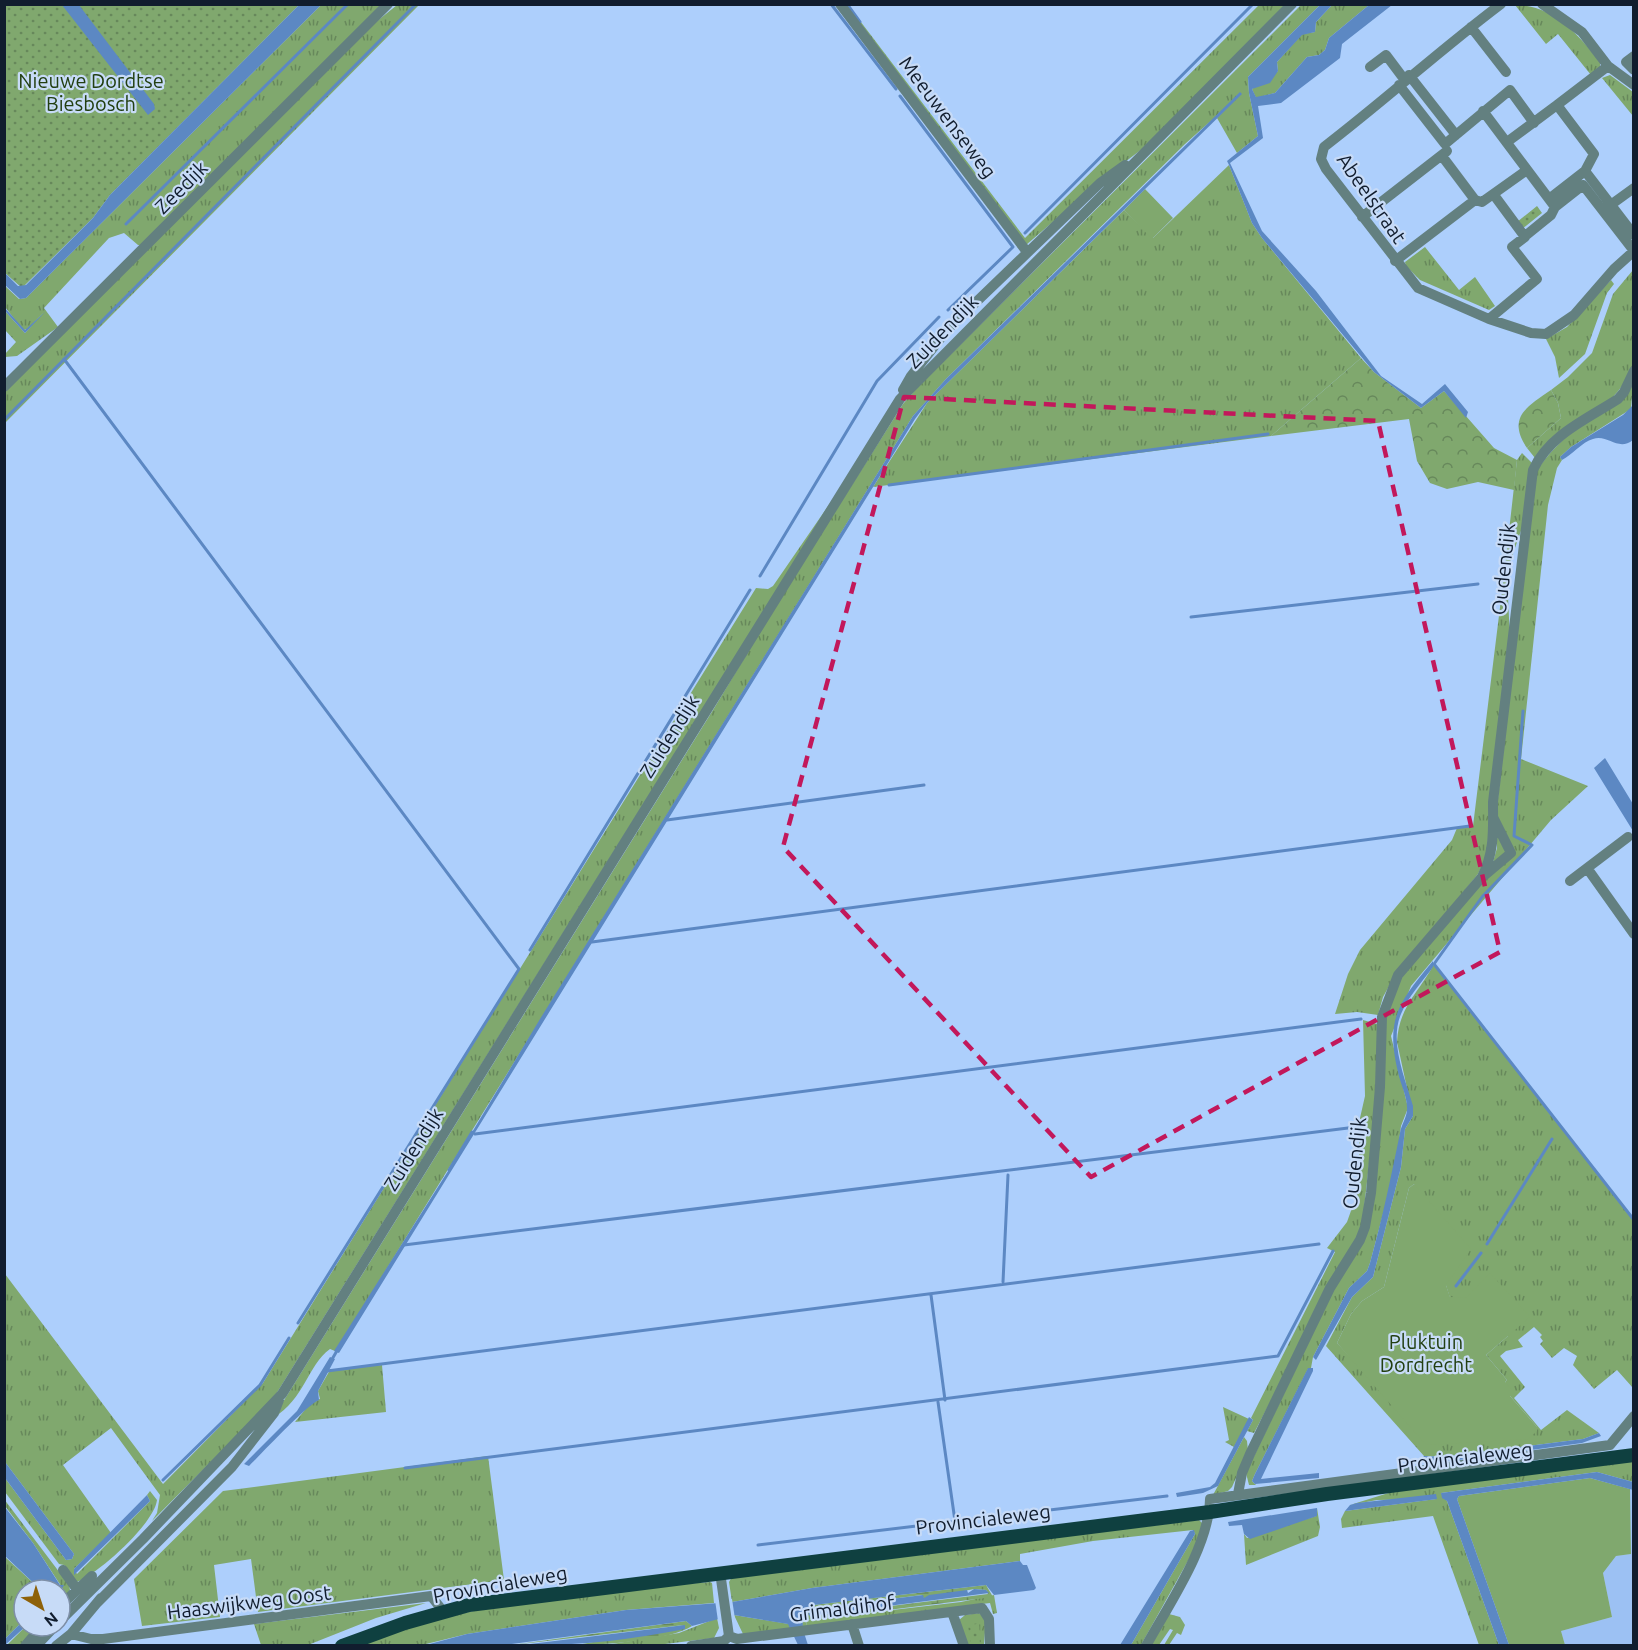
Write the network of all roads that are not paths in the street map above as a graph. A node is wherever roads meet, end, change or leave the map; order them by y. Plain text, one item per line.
1 (394, 4) edge
2 (840, 4) edge
3 (1292, 4) edge
4 (1501, 4) edge
5 (1542, 5) edge
6 (385, 8) edge
7 (1471, 27) junction
8 (1634, 56) edge
9 (1608, 66) junction
10 (1370, 67) dead end
11 (1634, 70) edge
12 (1506, 72) dead end
13 (1404, 80) junction
14 (1634, 85) edge
15 (1557, 105) junction
16 (1483, 111) junction
17 (1534, 123) junction
18 (1456, 135) junction
19 (1507, 142) junction
20 (1445, 144) junction
21 (1151, 146) junction
22 (1442, 156) junction
23 (1527, 170) junction
24 (1586, 179) junction
25 (1634, 188) edge
26 (1494, 195) junction
27 (1475, 200) junction
28 (1552, 203) junction
29 (1609, 206) junction
30 (1362, 217) junction
31 (1634, 235) edge
32 (1525, 236) junction
33 (1634, 251) edge
34 (1027, 252) junction
35 (1395, 261) junction
36 (1489, 319) junction
37 (1634, 371) edge
38 (4, 387) edge
39 (900, 399) junction
40 (1493, 817) junction
41 (1628, 837) dead end
42 (1587, 868) junction
43 (1482, 877) junction
44 (1570, 881) dead end
45 (1634, 934) edge
46 (282, 1394) junction
47 (1634, 1416) edge
48 (1634, 1455) edge
49 (1238, 1494) junction
50 (1252, 1499) junction
51 (1210, 1505) junction
52 (143, 1539) junction
53 (63, 1570) dead end
54 (92, 1576) dead end
55 (720, 1578) junction
56 (76, 1588) junction
57 (72, 1592) edge
58 (97, 1603) junction
59 (72, 1609) edge
60 (443, 1611) junction
61 (952, 1612) junction
62 (852, 1624) junction
63 (72, 1633) edge
64 (72, 1634) edge
65 (731, 1641) edge
66 (342, 1646) edge
67 (691, 1646) edge
68 (860, 1646) edge
69 (964, 1646) edge
70 (990, 1646) edge
71 (1146, 1646) edge

1 - 6 street, Zeedijk
2 - 34 street, Meeuwenseweg
3 - 21 street, Zuidendijk
4 - 7 street, Abeelstraat
5 - 9 street
6 - 38 street, Zeedijk
7 - 12 street
7 - 13 street, Abeelstraat
8 - 11 street
9 - 14 street
9 - 15 street
10 - 13 street
13 - 18 street
13 - 20 street
13 - 30 street, Abeelstraat
15 - 17 street
15 - 24 street
16 - 17 street
16 - 18 street
16 - 19 street
17 - 19 street
18 - 20 street
19 - 23 street
20 - 22 street
21 - 34 street
21 - 39 street, Zuidendijk
22 - 27 street
22 - 30 street
23 - 26 street
23 - 28 street
24 - 28 street
24 - 29 street
25 - 29 street
26 - 27 street
26 - 32 street
27 - 35 street
28 - 32 street
29 - 31 street
29 - 33 street
30 - 35 street, Abeelstraat
32 - 36 street
33 - 36 street, Abeelstraat
34 - 39 street
35 - 36 street, Abeelstraat
37 - 40 street, Oudendijk
39 - 46 street, Zuidendijk
40 - 43 street, Oudendijk
40 - 43 street, Oudendijk
41 - 42 street
42 - 44 street
42 - 45 street
43 - 49 street, Oudendijk
46 - 52 street, Zuidendijk
46 - 58 street
47 - 50 street
48 - 50 main road, Provincialeweg
49 - 50 street
49 - 51 street
50 - 51 main road, Provincialeweg
51 - 55 main road, Provincialeweg
51 - 71 street
52 - 58 street, Zuidendijk
52 - 59 street, Zuidendijk
53 - 56 street
54 - 56 street
55 - 60 main road, Provincialeweg
55 - 65 street
56 - 57 street
58 - 63 street, Zuidendijk
60 - 64 street, Haaswijkweg Oost
60 - 66 main road, Provincialeweg
61 - 62 street, Grimaldihof
61 - 69 street
61 - 70 street, Grimaldihof
62 - 65 street, Grimaldihof
62 - 68 street
65 - 67 street, Grimaldihof

